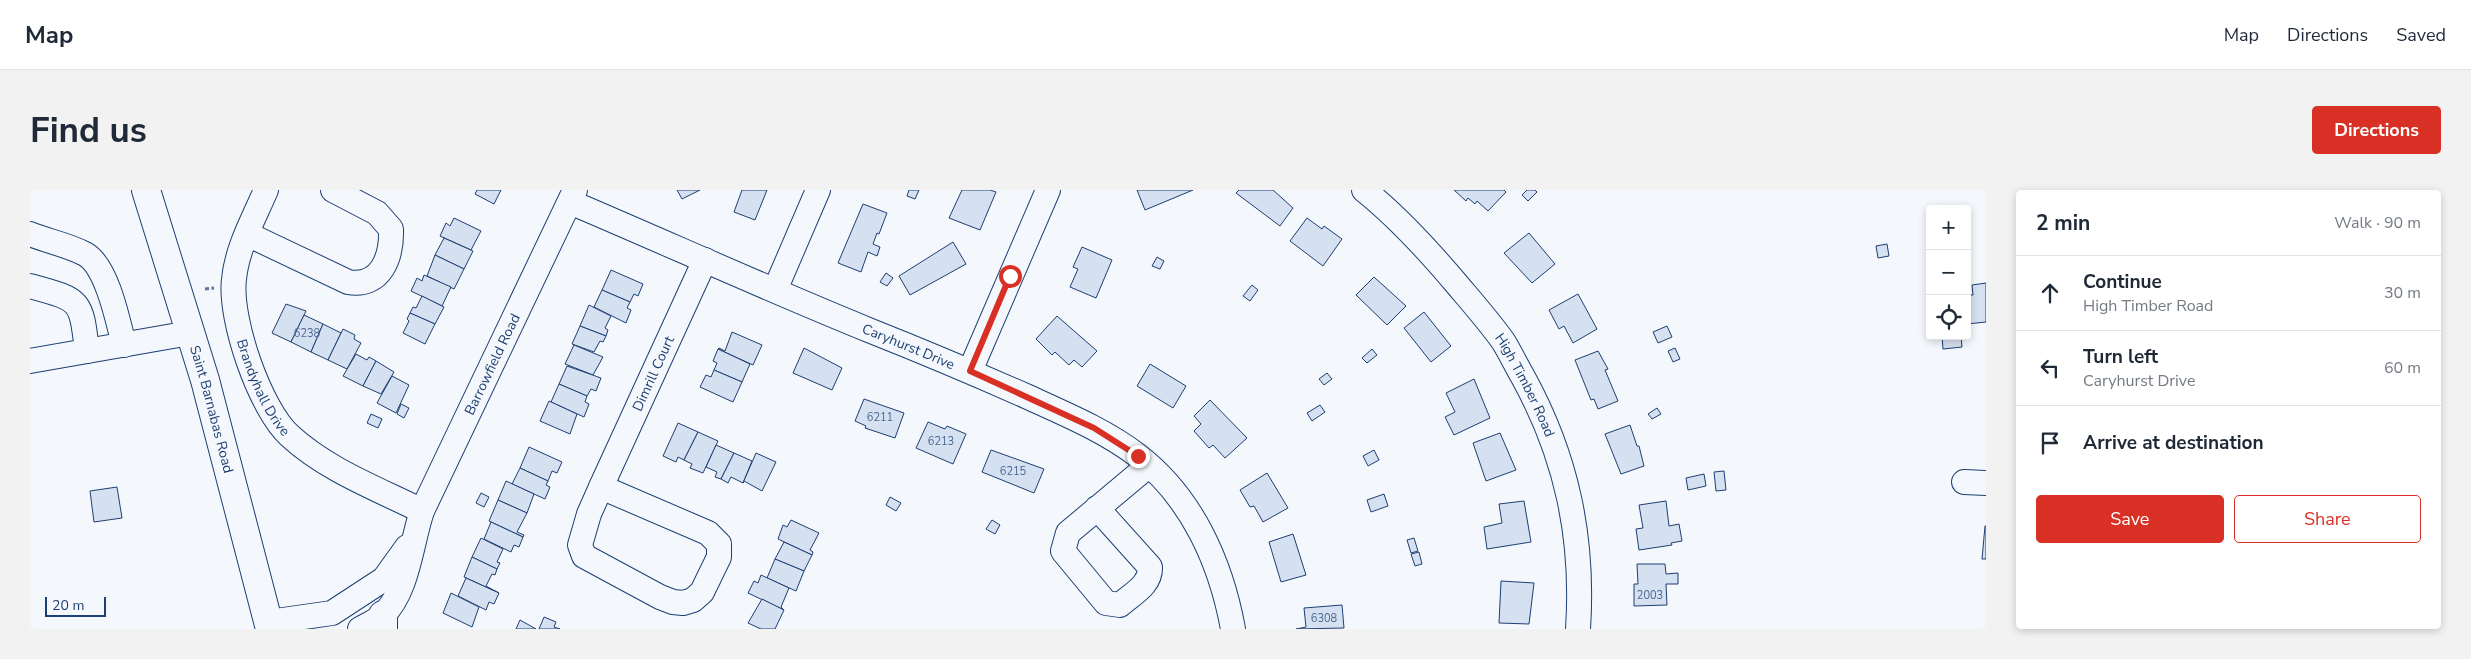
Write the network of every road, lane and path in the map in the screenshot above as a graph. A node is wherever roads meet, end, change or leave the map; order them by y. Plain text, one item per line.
1 (146, 190) edge
2 (266, 190) edge
3 (333, 190) edge
4 (818, 190) edge
5 (1048, 190) edge
6 (1364, 190) edge
7 (573, 196) edge
8 (30, 234) edge
9 (247, 234) junction
10 (705, 260) junction
11 (30, 286) edge
12 (774, 290) junction
13 (190, 332) junction
14 (124, 345) junction
15 (86, 351) junction
16 (31, 359) edge
17 (970, 371) junction
18 (1148, 466) junction
19 (601, 487) junction
20 (1097, 508) dead end
21 (422, 511) junction
22 (413, 539) junction
23 (383, 622) edge
24 (269, 625) edge
25 (360, 629) edge
26 (1233, 629) edge
27 (1578, 629) edge

1 - 13 main road, Saint Barnabas Road
2 - 9 street, Brandyhall Drive
3 - 9 street
4 - 12 street
5 - 17 street
6 - 27 street, High Timber Road
7 - 10 street, Caryhurst Drive
7 - 21 street, Barrowfield Road
8 - 14 street
9 - 21 street, Brandyhall Drive
10 - 12 street, Caryhurst Drive
10 - 19 street, Dimrill Court
11 - 15 street
12 - 17 street, Caryhurst Drive
13 - 14 street
13 - 24 main road, Saint Barnabas Road
14 - 15 street
15 - 16 street
17 - 18 street, Caryhurst Drive
18 - 20 street
18 - 26 street, Caryhurst Drive
19 - 19 street, Dimrill Court
21 - 22 street, Barrowfield Road
22 - 23 street, Barrowfield Road
22 - 24 street, Barrowfield Road
23 - 25 street, Barrowfield Road

